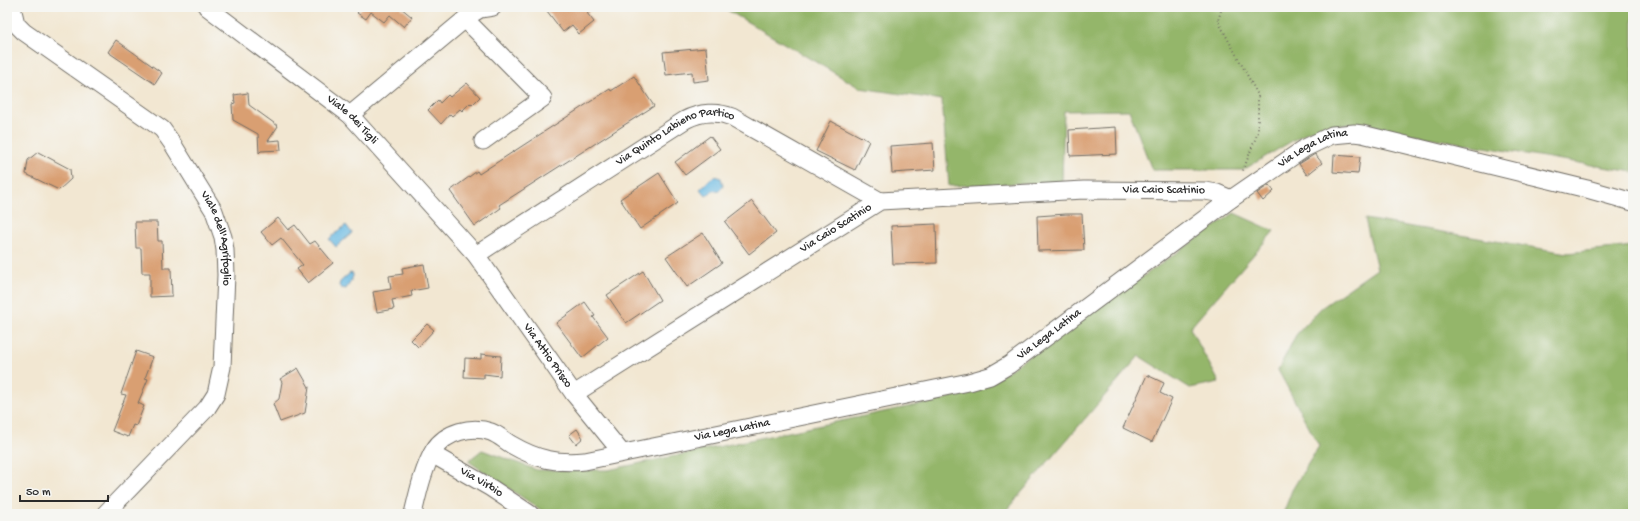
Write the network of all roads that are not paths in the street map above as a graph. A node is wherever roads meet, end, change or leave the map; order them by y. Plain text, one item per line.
1 (12, 7) edge
2 (207, 7) edge
3 (493, 7) edge
4 (465, 19) junction
5 (350, 115) junction
6 (483, 141) dead end
7 (1231, 199) junction
8 (880, 201) junction
9 (1633, 202) edge
10 (476, 255) junction
11 (574, 394) junction
12 (622, 453) junction
13 (432, 454) junction
14 (105, 514) edge
15 (413, 514) edge
16 (530, 514) edge

1 - 14 street, Viale dell'Agrifoglio
2 - 5 street, Viale dei Tigli
3 - 4 street
4 - 5 street
4 - 6 street
5 - 10 street, Viale dei Tigli
7 - 8 street, Via Caio Scatinio
7 - 9 street, Via Lega Latina
7 - 12 street, Via Lega Latina
8 - 10 street, Via Quinto Labieno Partico
8 - 11 street, Via Caio Scatinio
10 - 11 street, Via Attio Prisco
11 - 12 street, Via Attio Prisco
12 - 13 street, Via Lega Latina
13 - 15 street
13 - 16 street, Via Virbio

